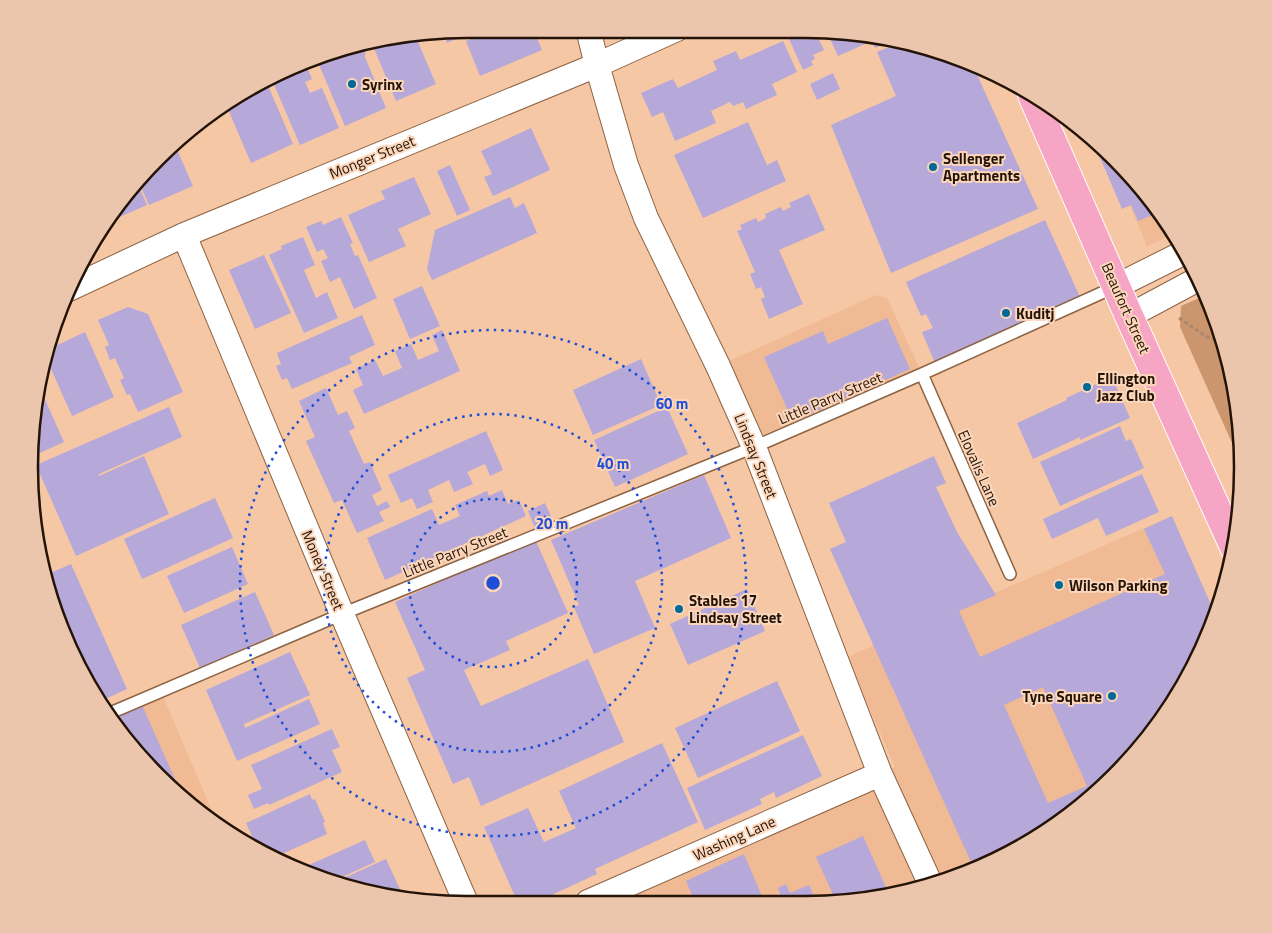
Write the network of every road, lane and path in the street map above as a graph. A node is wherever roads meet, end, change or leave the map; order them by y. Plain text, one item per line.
1 (590, 38) edge
2 (657, 38) edge
3 (596, 65) junction
4 (1037, 105) edge
5 (184, 235) junction
6 (1179, 255) edge
7 (1192, 282) edge
8 (78, 285) edge
9 (1117, 286) junction
10 (1129, 316) junction
11 (1178, 317) dead end
12 (1215, 339) edge
13 (922, 374) junction
14 (754, 447) junction
15 (1229, 535) edge
16 (1010, 574) dead end
17 (342, 614) junction
18 (114, 711) edge
19 (880, 774) junction
20 (928, 878) edge
21 (463, 896) edge
22 (602, 896) edge

1 - 3 street, Lindsay Street
2 - 3 street, Monger Street
3 - 5 street, Monger Street
3 - 14 street, Lindsay Street
4 - 9 main road, Beaufort Street
5 - 8 street, Monger Street
5 - 17 street, Money Street
6 - 9 street
7 - 10 street
9 - 10 main road, Beaufort Street
9 - 13 lane, Little Parry Street
10 - 15 main road, Beaufort Street
11 - 12 path
13 - 14 lane, Little Parry Street
13 - 16 lane, Elovalis Lane
14 - 17 lane, Little Parry Street
14 - 19 street, Lindsay Street
17 - 18 lane, Little Parry Street
17 - 21 street, Money Street
19 - 20 street, Lindsay Street
19 - 22 street, Washing Lane

